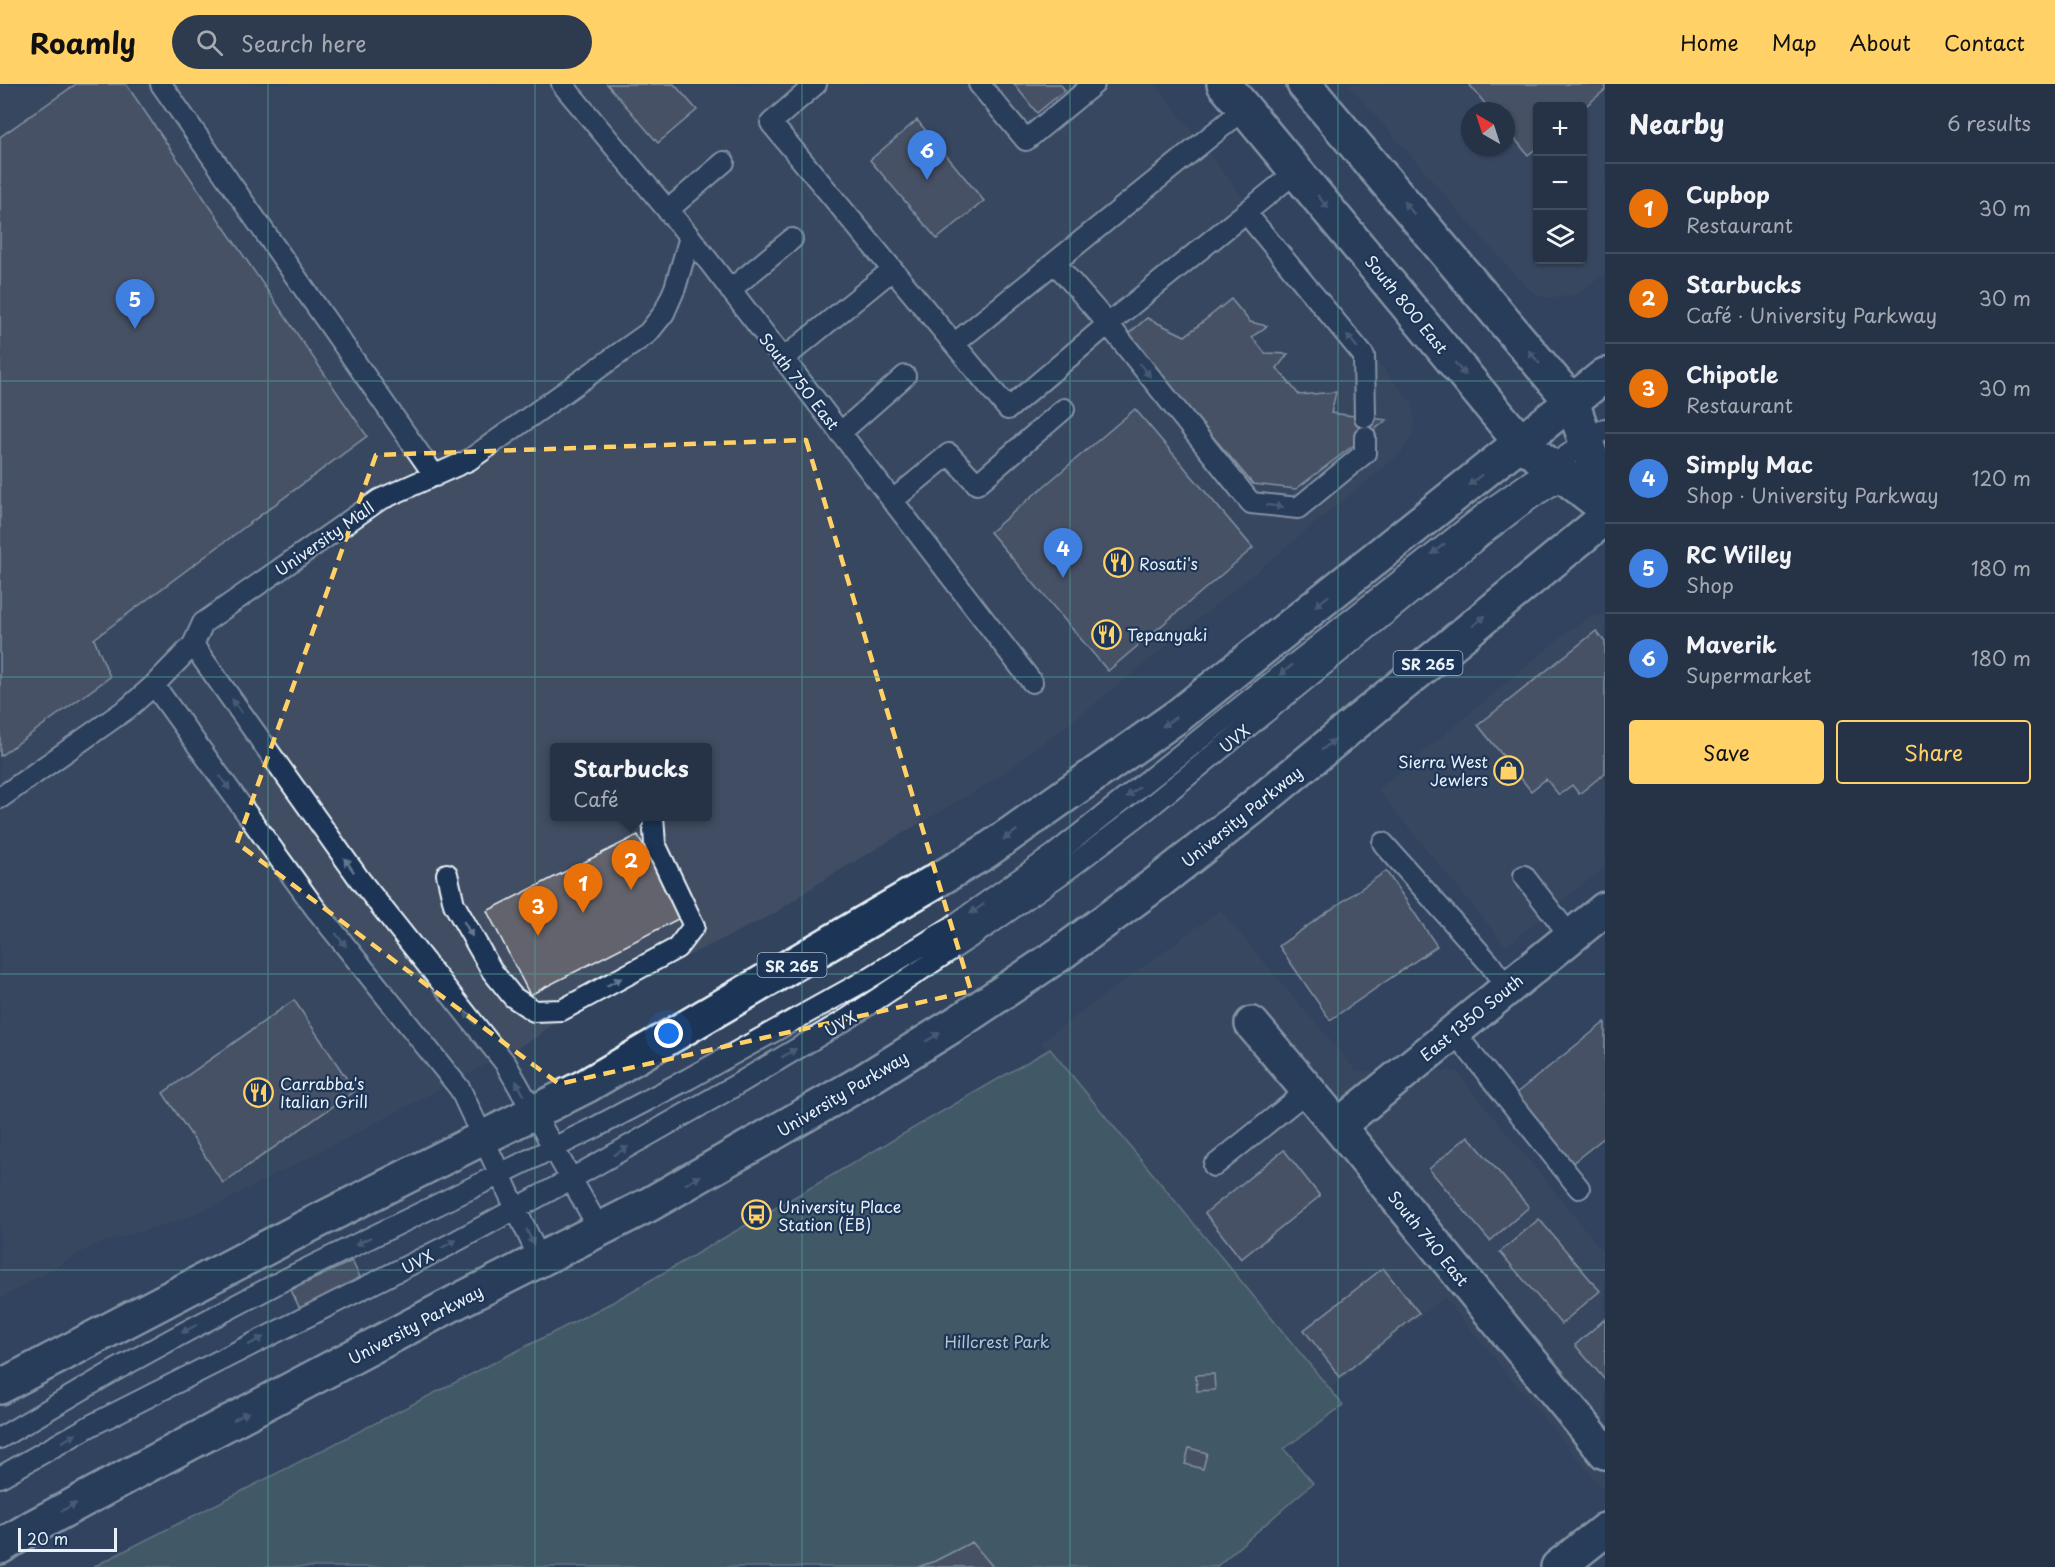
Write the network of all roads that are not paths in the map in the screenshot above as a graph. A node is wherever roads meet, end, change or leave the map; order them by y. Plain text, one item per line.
1 (161, 84) edge
2 (562, 84) edge
3 (816, 84) edge
4 (979, 84) edge
5 (1093, 84) edge
6 (1224, 84) edge
7 (1304, 84) edge
8 (1244, 109) junction
9 (724, 162) dead end
10 (1297, 171) junction
11 (668, 210) junction
12 (1246, 213) junction
13 (690, 237) junction
14 (792, 239) dead end
15 (1055, 263) junction
16 (892, 270) junction
17 (730, 290) junction
18 (1108, 324) junction
19 (954, 344) junction
20 (783, 359) junction
21 (1605, 375) edge
22 (905, 376) dead end
23 (1572, 402) junction
24 (1064, 409) dead end
25 (1365, 417) dead end
26 (840, 433) junction
27 (1365, 437) dead end
28 (1521, 443) junction
29 (1597, 445) edge
30 (1557, 471) junction
31 (435, 476) junction
32 (1605, 496) edge
33 (892, 501) junction
34 (1605, 508) edge
35 (1605, 518) edge
36 (194, 645) junction
37 (1032, 682) dead end
38 (154, 685) junction
39 (0, 798) edge
40 (653, 821) edge
41 (1383, 843) dead end
42 (447, 874) dead end
43 (1524, 876) dead end
44 (1604, 911) edge
45 (1570, 937) junction
46 (1507, 988) junction
47 (1252, 1024) dead end
48 (1454, 1032) junction
49 (1307, 1091) junction
50 (534, 1113) junction
51 (1338, 1126) junction
52 (483, 1137) junction
53 (554, 1148) junction
54 (1214, 1166) dead end
55 (500, 1174) junction
56 (571, 1179) junction
57 (1579, 1188) dead end
58 (516, 1208) junction
59 (600, 1230) junction
60 (540, 1260) junction
61 (0, 1387) edge
62 (0, 1438) edge
63 (1605, 1452) edge
64 (0, 1477) edge
65 (1605, 1530) edge
66 (0, 1547) edge
67 (1558, 1567) edge

1 - 31 lane
2 - 11 lane, South 750 East
3 - 16 lane
4 - 5 lane
6 - 8 main road, South 800 East
23 -> 7 main road
8 - 10 main road, South 800 East
8 - 15 lane
9 - 11 lane
10 - 12 lane
10 -> 28 main road, South 800 East
11 - 13 lane, South 750 East
12 - 18 lane
25 -> 12 lane
13 - 17 lane, South 750 East
13 - 31 lane, University Mall
14 - 17 lane
15 - 18 lane
15 - 19 lane
16 - 19 lane
16 - 20 lane
17 - 20 lane, South 750 East
18 - 19 lane
18 -> 27 lane
20 - 26 lane, South 750 East
21 - 23 main road, SR 265
22 - 26 lane
23 - 28 main road, SR 265
23 - 29 main road
24 - 33 lane
26 - 33 lane, South 750 East
28 - 30 main road, South 800 East
28 -> 50 main road, SR 265
29 - 30 lane, UVX
29 - 32 main road
30 - 34 main road, South 800 East
30 -> 53 lane
56 -> 30 lane, UVX
31 - 36 lane, University Mall
33 - 37 lane, South 750 East
59 -> 35 main road, University Parkway / SR 265
36 - 38 lane, University Mall
50 -> 36 lane
38 - 39 lane, University Mall
38 -> 52 lane
42 -> 40 lane
41 - 46 lane
43 - 45 lane
44 - 45 main road, East 1350 South
45 - 46 main road, East 1350 South
46 - 48 main road, East 1350 South
47 - 49 main road, South 740 East
48 - 51 main road, East 1350 South
48 - 57 lane
49 - 51 main road, South 740 East
49 - 54 lane
50 - 52 main road, SR 265
50 - 53 lane
51 - 63 main road, South 740 East
52 - 55 lane
52 - 61 main road, SR 265
53 - 55 lane
53 - 56 lane
55 - 58 lane
55 -> 62 lane
56 - 58 lane, UVX
56 - 59 lane
58 -> 60 lane
64 -> 58 lane, UVX
59 - 60 main road, University Parkway / SR 265
66 -> 60 main road, University Parkway / SR 265
65 - 67 main road

